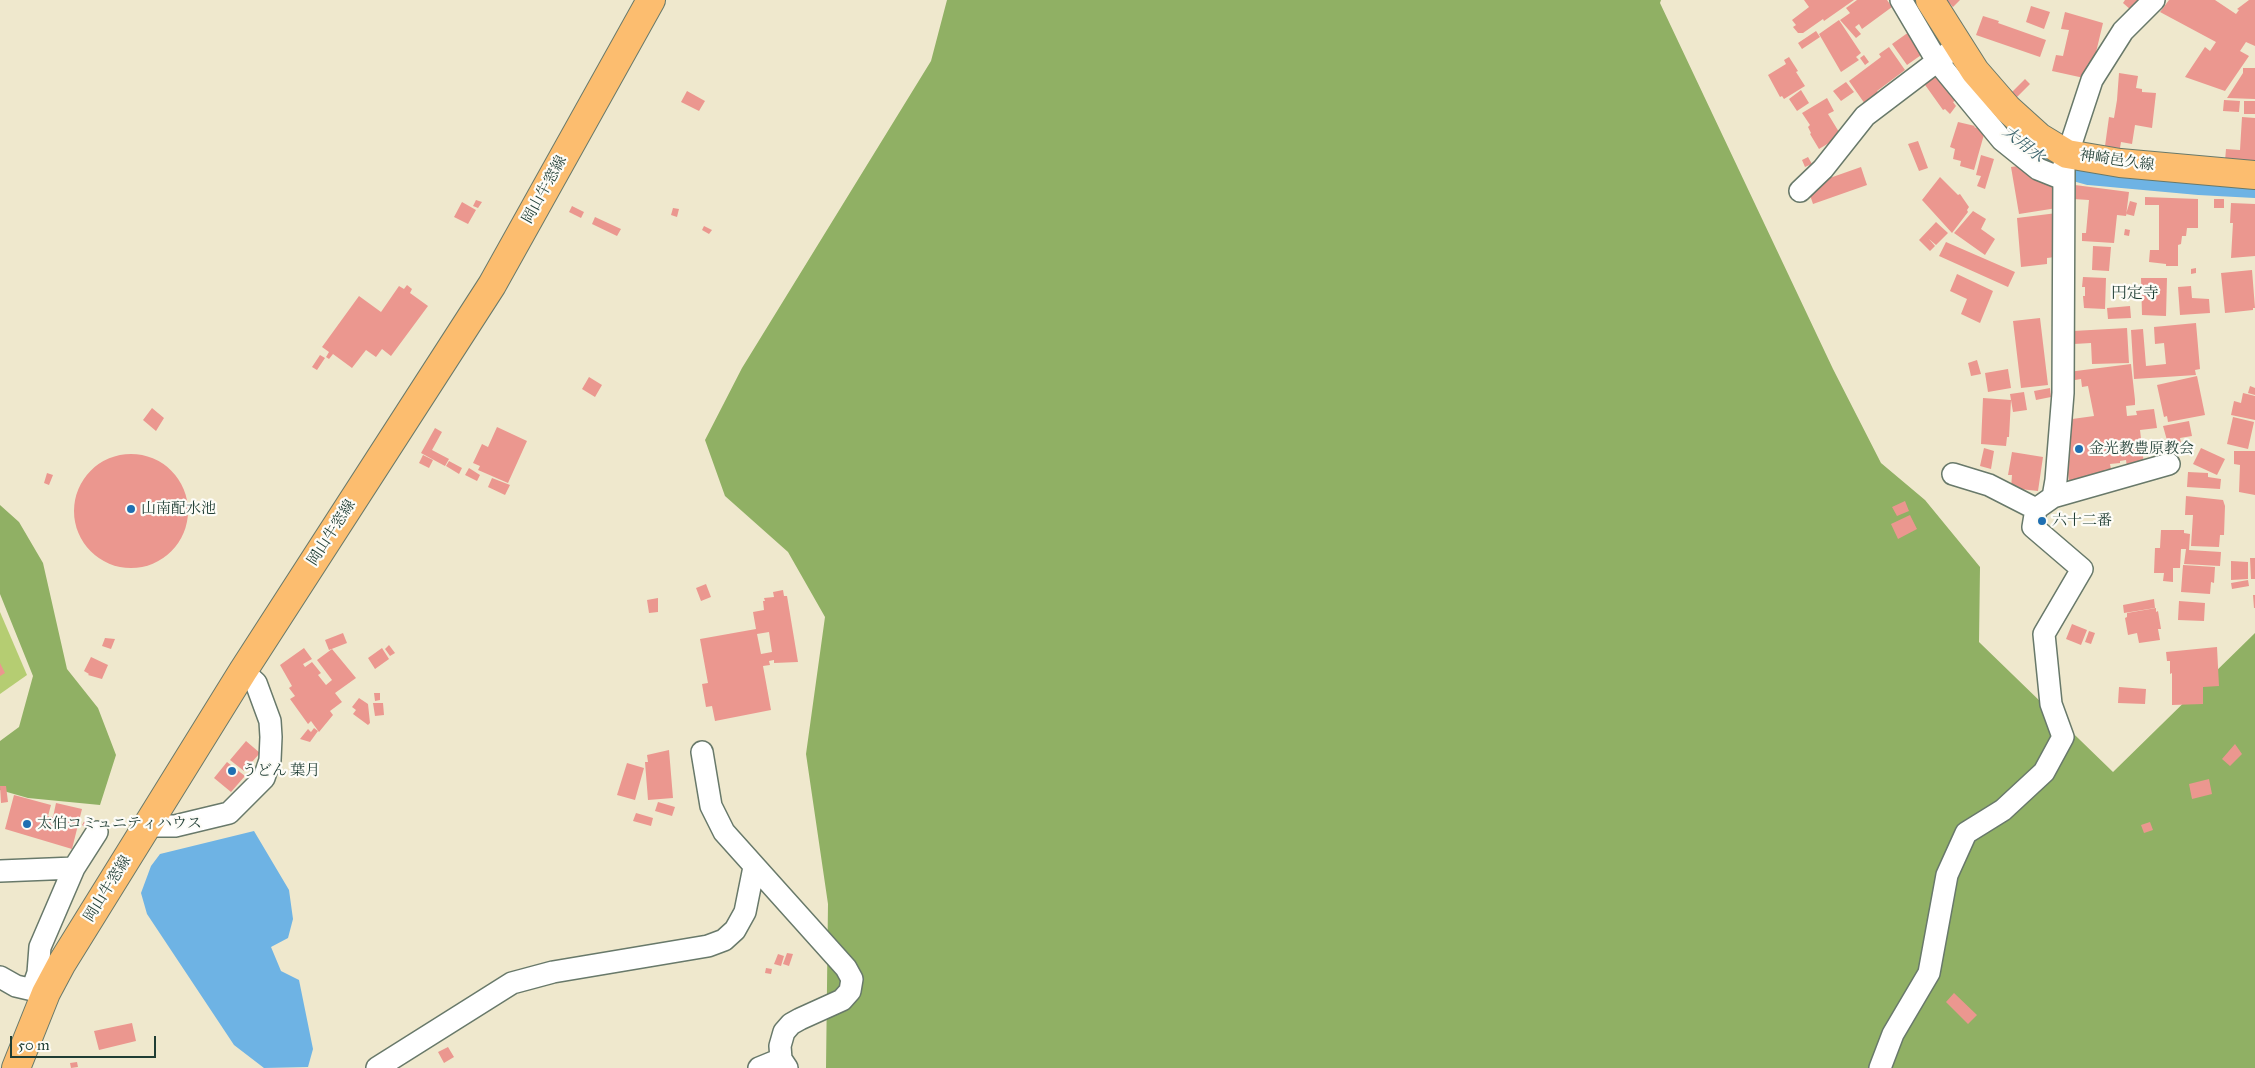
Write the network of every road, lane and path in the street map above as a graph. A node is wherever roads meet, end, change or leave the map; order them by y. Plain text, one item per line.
1 (651, 0) edge
2 (1901, 0) edge
3 (1930, 0) edge
4 (2154, 0) edge
5 (1947, 54) junction
6 (2065, 166) junction
7 (2255, 175) edge
8 (1800, 191) dead end
9 (2169, 464) dead end
10 (1953, 474) dead end
11 (2044, 503) junction
12 (243, 671) junction
13 (702, 752) dead end
14 (149, 823) junction
15 (98, 832) dead end
16 (754, 867) junction
17 (74, 868) junction
18 (0, 871) edge
19 (0, 977) edge
20 (39, 991) junction
21 (784, 1063) edge
22 (16, 1068) edge
23 (377, 1068) edge
24 (759, 1068) edge
25 (1880, 1068) edge

1 - 12 main road, 岡山牛窓線
2 - 5 street
3 - 5 main road, 神崎邑久線
4 - 6 street
5 - 6 main road, 神崎邑久線
5 - 8 street
6 - 7 main road, 神崎邑久線
6 - 11 street
9 - 11 street
10 - 11 street
11 - 25 street
12 - 14 main road, 岡山牛窓線
12 - 14 street
13 - 16 street
14 - 20 main road, 岡山牛窓線
15 - 17 street
16 - 21 street
16 - 23 street
17 - 18 street
17 - 20 street
19 - 20 street
20 - 22 main road, 岡山牛窓線
21 - 24 street

